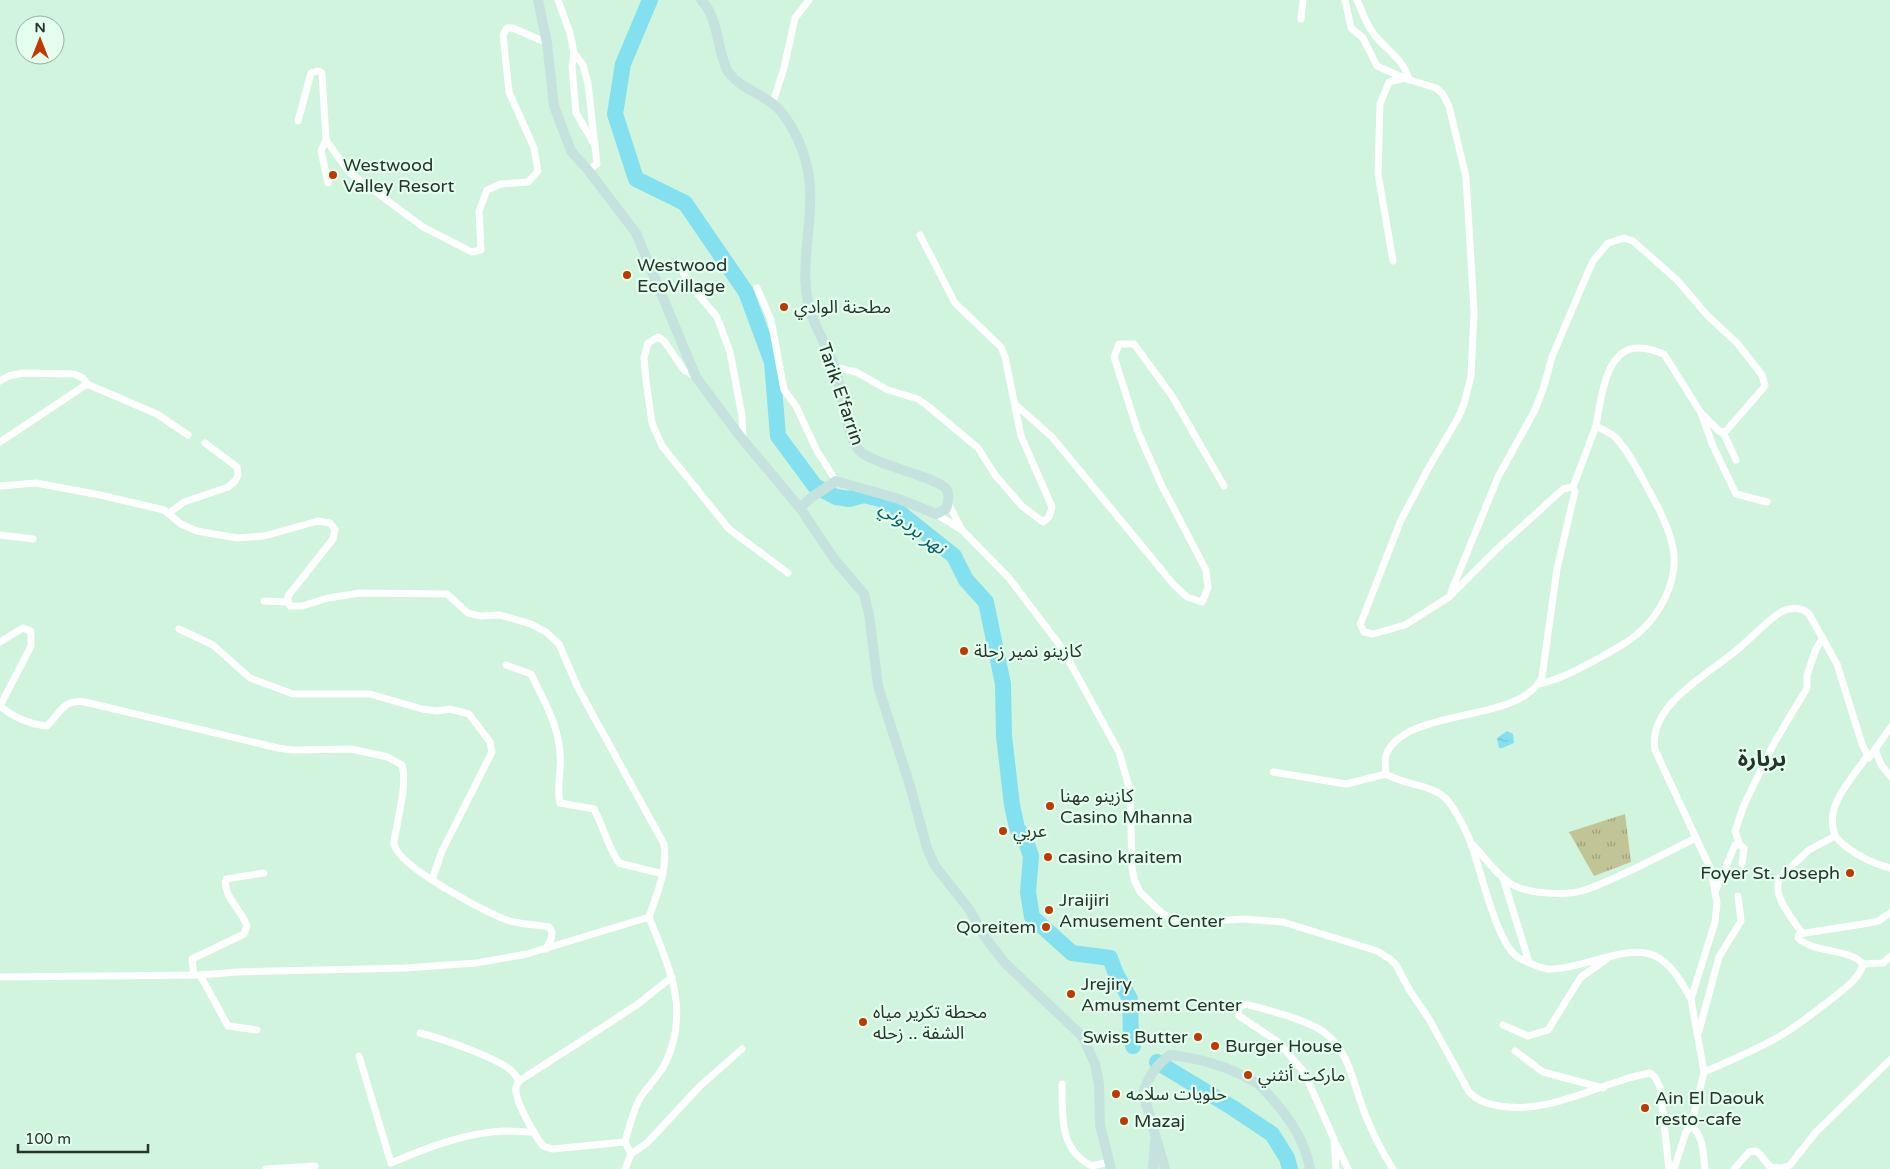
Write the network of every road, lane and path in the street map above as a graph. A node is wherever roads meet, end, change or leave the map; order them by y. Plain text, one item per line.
1 (538, 0) edge
2 (558, 0) edge
3 (701, 0) edge
4 (809, 0) edge
5 (1303, 0) edge
6 (1345, 0) edge
7 (1357, 0) edge
8 (1301, 19) dead end
9 (547, 43) junction
10 (574, 53) junction
11 (1407, 79) junction
12 (773, 102) junction
13 (298, 121) dead end
14 (326, 140) junction
15 (594, 145) junction
16 (588, 170) junction
17 (328, 183) dead end
18 (920, 235) dead end
19 (1393, 261) dead end
20 (684, 265) dead end
21 (757, 288) dead end
22 (835, 367) junction
23 (696, 377) junction
24 (0, 381) edge
25 (88, 384) junction
26 (1015, 404) junction
27 (1701, 413) junction
28 (1596, 426) junction
29 (1723, 432) junction
30 (188, 435) dead end
31 (743, 439) junction
32 (0, 442) edge
33 (205, 443) dead end
34 (1736, 460) dead end
35 (831, 484) junction
36 (0, 486) edge
37 (1224, 486) dead end
38 (1572, 487) junction
39 (1767, 502) dead end
40 (948, 503) junction
41 (800, 508) junction
42 (169, 513) junction
43 (936, 514) junction
44 (962, 530) junction
45 (0, 535) edge
46 (34, 539) dead end
47 (788, 573) dead end
48 (1449, 597) junction
49 (264, 601) dead end
50 (288, 602) junction
51 (179, 629) dead end
52 (1823, 638) junction
53 (0, 642) edge
54 (506, 665) dead end
55 (1538, 684) junction
56 (0, 706) edge
57 (1890, 728) edge
58 (1875, 750) junction
59 (1867, 756) junction
60 (1273, 772) dead end
61 (1386, 774) junction
62 (1890, 776) edge
63 (1835, 836) junction
64 (1696, 838) junction
65 (1470, 842) junction
66 (1740, 845) junction
67 (1742, 864) dead end
68 (1890, 868) edge
69 (264, 873) dead end
70 (663, 874) junction
71 (1503, 877) junction
72 (432, 880) junction
73 (1715, 892) junction
74 (1738, 896) dead end
75 (1890, 913) edge
76 (649, 918) junction
77 (1802, 933) junction
78 (546, 949) junction
79 (1611, 957) junction
80 (1890, 958) edge
81 (1529, 962) junction
82 (1863, 964) junction
83 (197, 975) junction
84 (0, 977) edge
85 (672, 977) junction
86 (1691, 999) junction
87 (1503, 1025) dead end
88 (257, 1030) dead end
89 (420, 1033) dead end
90 (1698, 1033) junction
91 (742, 1049) dead end
92 (1515, 1051) dead end
93 (358, 1056) dead end
94 (1890, 1060) edge
95 (1704, 1072) junction
96 (519, 1081) junction
97 (1062, 1084) dead end
98 (1603, 1088) junction
99 (1691, 1126) junction
100 (534, 1132) junction
101 (1156, 1136) junction
102 (1334, 1139) junction
103 (625, 1142) junction
104 (631, 1154) junction
105 (315, 1166) dead end
106 (1110, 1166) edge
107 (266, 1169) edge
108 (625, 1169) edge
109 (1153, 1169) edge
110 (1165, 1169) edge
111 (1310, 1169) edge
112 (1336, 1169) edge
113 (1348, 1169) edge
114 (1393, 1169) edge
115 (1669, 1169) edge
116 (1674, 1169) edge
117 (1705, 1169) edge
118 (1734, 1169) edge

1 - 9 street
2 - 10 street
3 - 12 street, Tarik E'farrin
4 - 12 street
5 - 8 street
6 - 11 street
7 - 11 street
9 - 14 street
9 - 16 street
10 - 15 street
10 - 15 street
11 - 19 street
11 - 48 street
12 - 22 street, Tarik E'farrin
13 - 14 street
14 - 17 street
15 - 16 street
16 - 23 street
18 - 26 street
20 - 31 street
21 - 35 street
22 - 26 street
22 - 40 street, Tarik E'farrin
23 - 31 street
23 - 47 street
24 - 25 street
25 - 30 street
25 - 32 street
26 - 37 street
27 - 28 street
27 - 29 street
27 - 39 street
28 - 38 street
28 - 55 street
29 - 34 street
29 - 48 street
31 - 41 street
33 - 42 street
35 - 41 street
35 - 43 street
36 - 42 street
38 - 48 street
38 - 55 street
40 - 43 street
40 - 44 street
41 - 106 street
42 - 50 street
43 - 44 street
44 - 98 street
45 - 46 street
49 - 50 street
50 - 70 street
51 - 72 street
52 - 59 street
52 - 64 street
52 - 66 street
53 - 56 street
54 - 70 street
55 - 61 street
56 - 72 street
57 - 58 street
58 - 59 street
58 - 62 street
59 - 63 street
60 - 61 street
61 - 65 street
63 - 68 street
63 - 77 street
64 - 71 street
64 - 73 street
65 - 71 street
65 - 81 street
66 - 67 street
66 - 73 street
69 - 83 street
70 - 76 street
71 - 81 street
72 - 78 street
73 - 86 street
74 - 90 street
75 - 77 street
76 - 78 street
76 - 85 street
77 - 82 street
78 - 83 street
79 - 81 street
79 - 86 street
79 - 87 street
80 - 82 street
82 - 95 street
83 - 84 street
83 - 88 street
85 - 96 street
85 - 103 street
86 - 90 street
89 - 96 street
90 - 95 street
91 - 104 street
92 - 98 street
93 - 100 street
94 - 118 street
95 - 99 street
96 - 100 street
97 - 106 street
98 - 115 street
99 - 116 street
99 - 117 street
100 - 103 street
101 - 109 street
101 - 110 street
101 - 111 street
102 - 112 street
102 - 113 street
102 - 114 street
103 - 104 street
104 - 108 street
105 - 107 street

